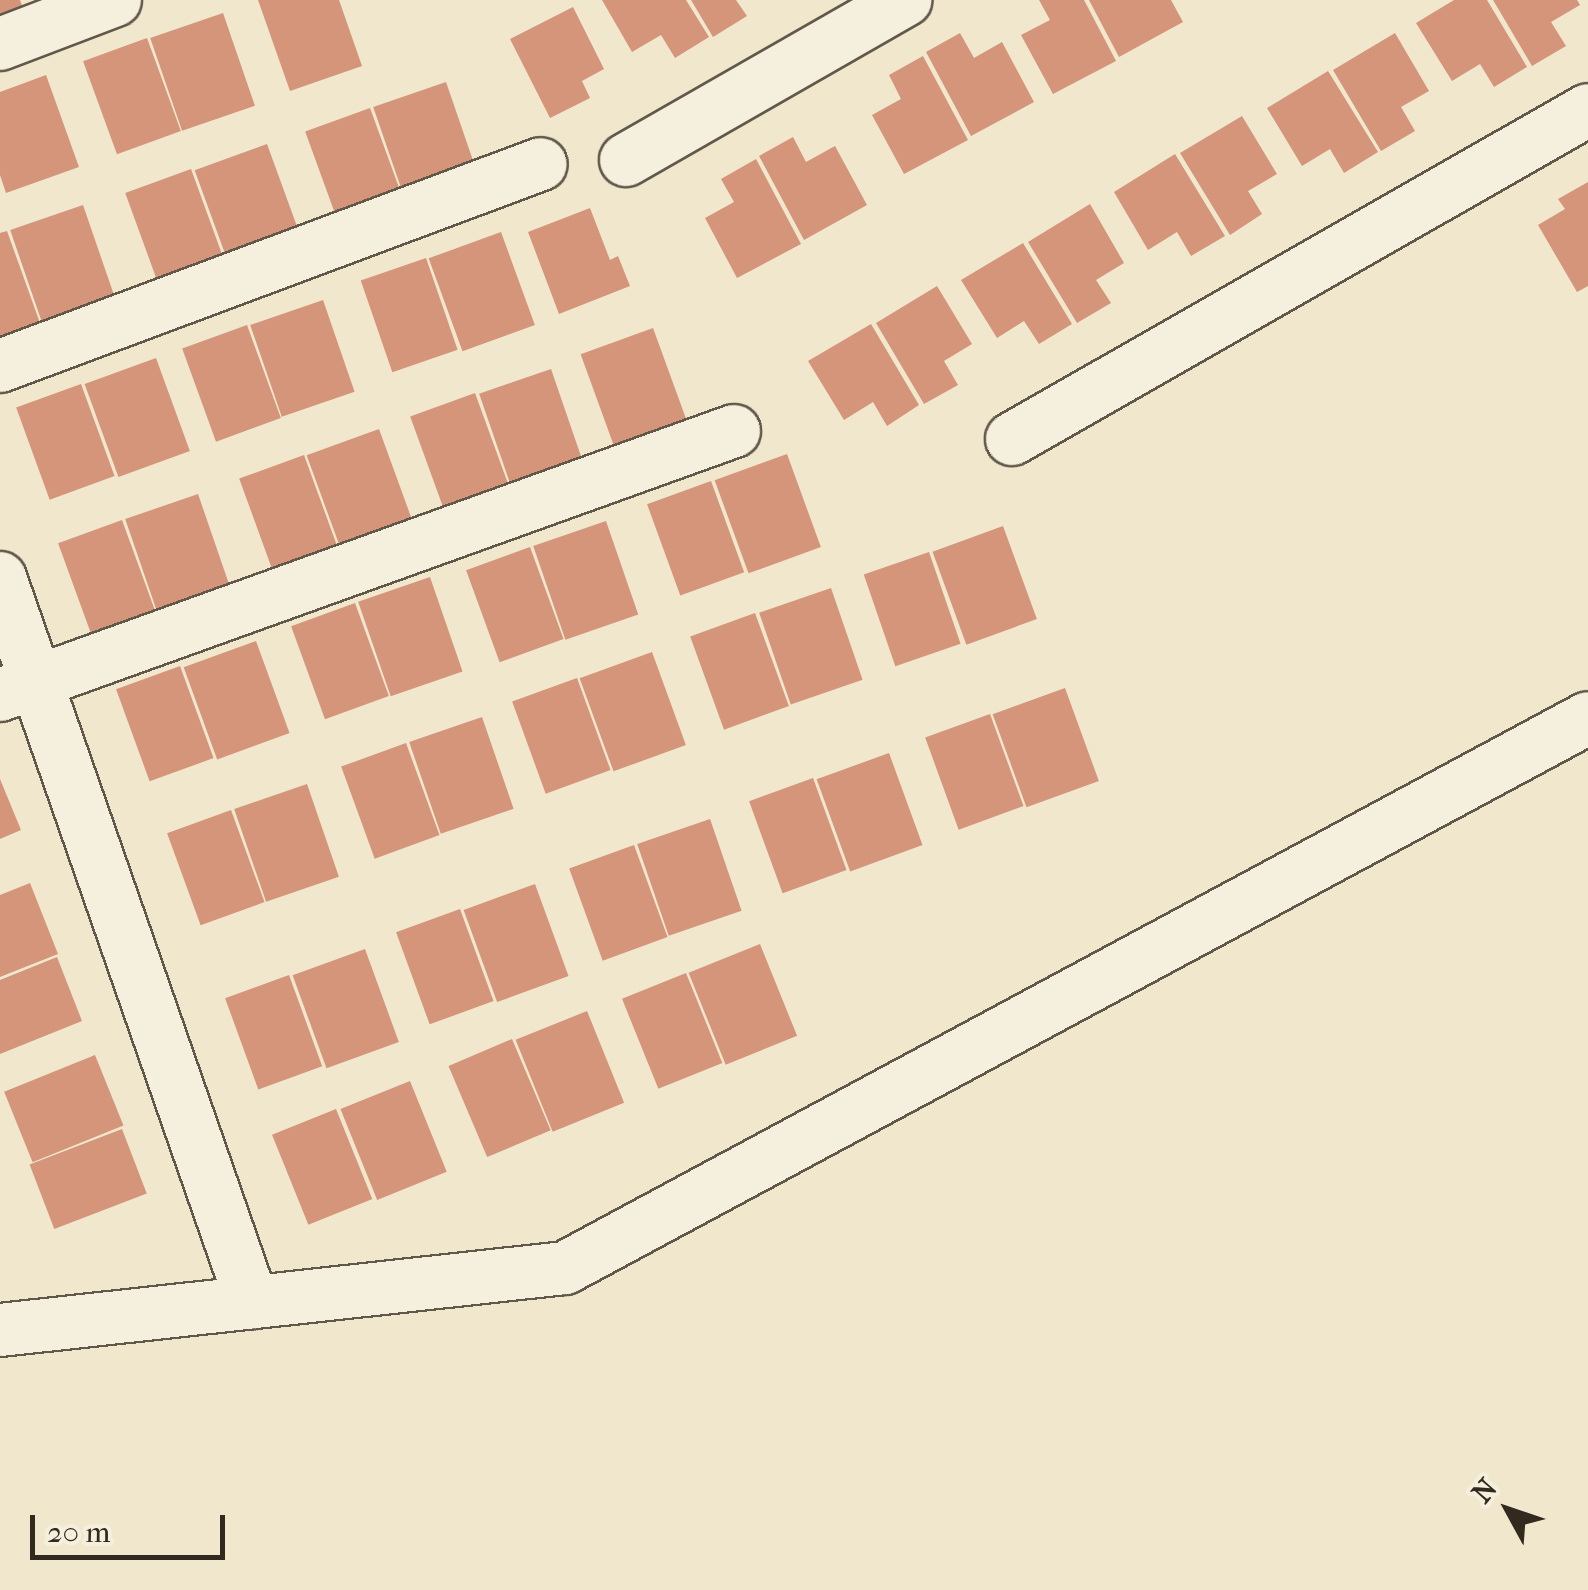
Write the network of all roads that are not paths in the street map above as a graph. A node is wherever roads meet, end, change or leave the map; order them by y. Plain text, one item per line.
1 (115, 0) edge
2 (904, 0) edge
3 (0, 44) edge
4 (1588, 110) edge
5 (626, 160) dead end
6 (541, 164) dead end
7 (0, 366) edge
8 (734, 431) dead end
9 (1012, 439) dead end
10 (0, 578) edge
11 (19, 688) edge
12 (1588, 718) edge
13 (252, 1302) junction
14 (0, 1330) edge

1 - 3 street
2 - 5 street
4 - 9 street
6 - 7 street
8 - 11 street
10 - 11 street
11 - 13 street
12 - 13 street
13 - 14 street

